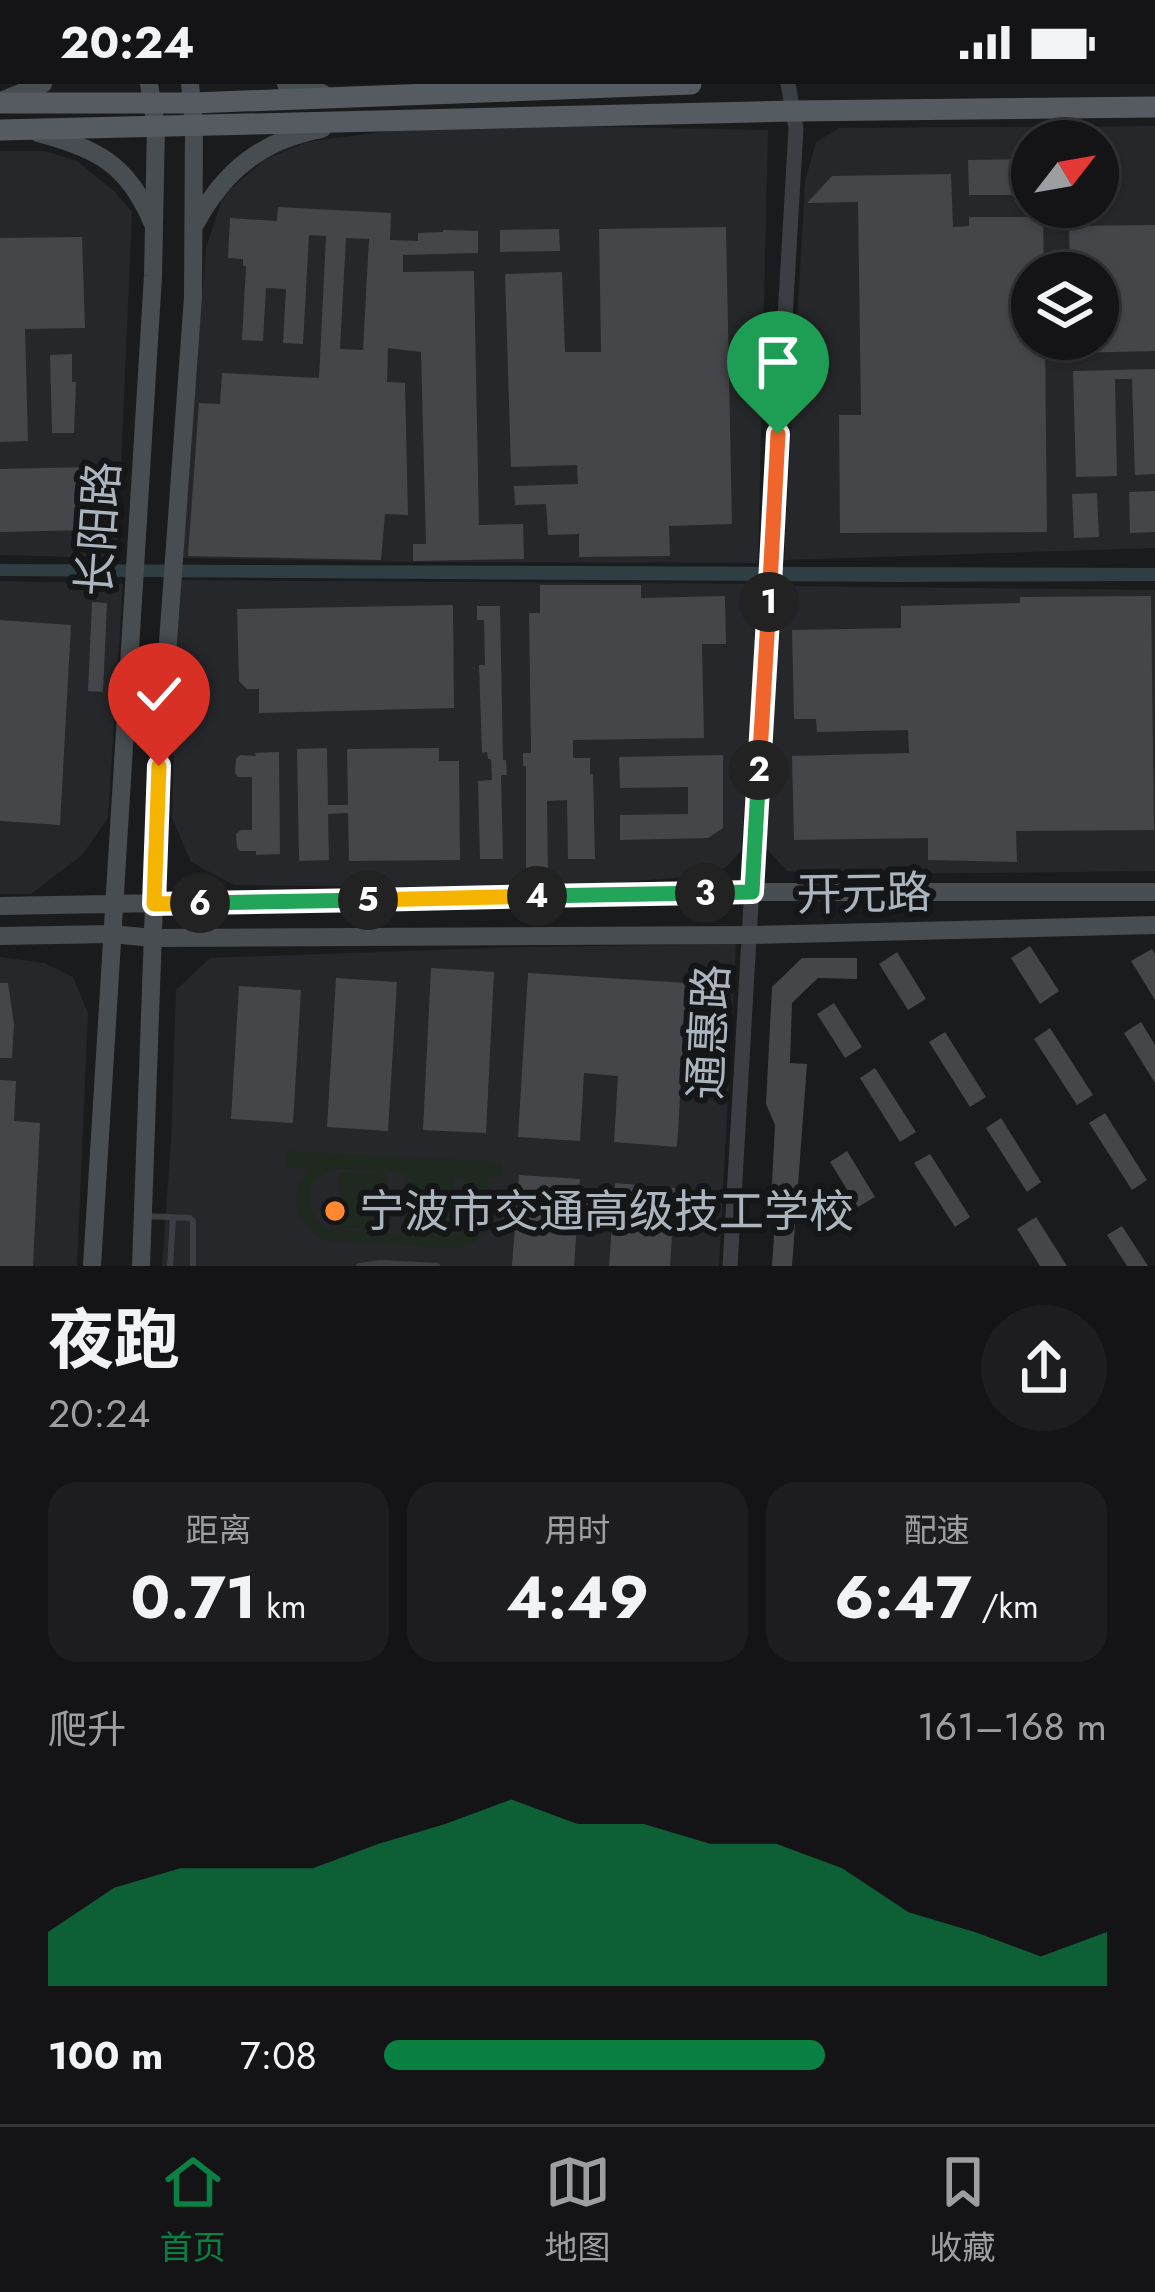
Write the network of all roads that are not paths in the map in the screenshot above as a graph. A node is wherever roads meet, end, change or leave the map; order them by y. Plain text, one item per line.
1 (43, 84) edge
2 (286, 84) edge
3 (691, 84) edge
4 (788, 84) edge
5 (191, 93) edge
6 (345, 97) junction
7 (0, 102) edge
8 (152, 104) edge
9 (1155, 107) edge
10 (794, 111) junction
11 (362, 122) junction
12 (194, 126) junction
13 (11, 129) edge
14 (154, 227) junction
15 (194, 228) junction
16 (752, 892) junction
17 (1155, 892) edge
18 (114, 904) junction
19 (154, 904) junction
20 (0, 906) edge
21 (1155, 925) edge
22 (112, 934) junction
23 (750, 935) junction
24 (0, 936) edge
25 (153, 938) junction
26 (142, 1215) junction
27 (173, 1217) junction
28 (381, 1264) edge
29 (92, 1266) edge
30 (141, 1266) edge
31 (170, 1266) edge
32 (193, 1266) edge
33 (358, 1266) edge
34 (437, 1266) edge
35 (730, 1266) edge

1 - 7 main road
2 - 6 main road
3 - 6 main road
4 - 10 street, 通惠路
5 - 6 main road
5 - 8 main road
5 - 12 main road, 长阳路
7 - 8 main road
8 - 12 main road
8 - 13 main road
8 - 14 main road, 长阳路
9 - 10 main road
10 - 11 main road
10 - 16 street, 通惠路
11 - 12 main road
11 - 15 main road
12 - 15 main road, 长阳路
13 - 14 main road
14 - 18 main road, 长阳路
15 - 19 main road, 长阳路
16 - 17 main road, 开元路
16 - 19 main road, 开元路
16 - 23 street, 通惠路
18 - 19 main road, 开元路
18 - 20 main road, 开元路
18 - 22 main road, 长阳路
19 - 25 main road, 长阳路
21 - 23 main road, 开元路
22 - 24 main road, 开元路
22 - 25 main road, 开元路
22 - 29 main road, 长阳路
23 - 25 main road, 开元路
23 - 35 street, 通惠路
25 - 26 main road, 长阳路
26 - 27 lane
26 - 30 main road, 长阳路
27 - 31 lane
27 - 32 lane
28 - 33 lane
28 - 34 lane

